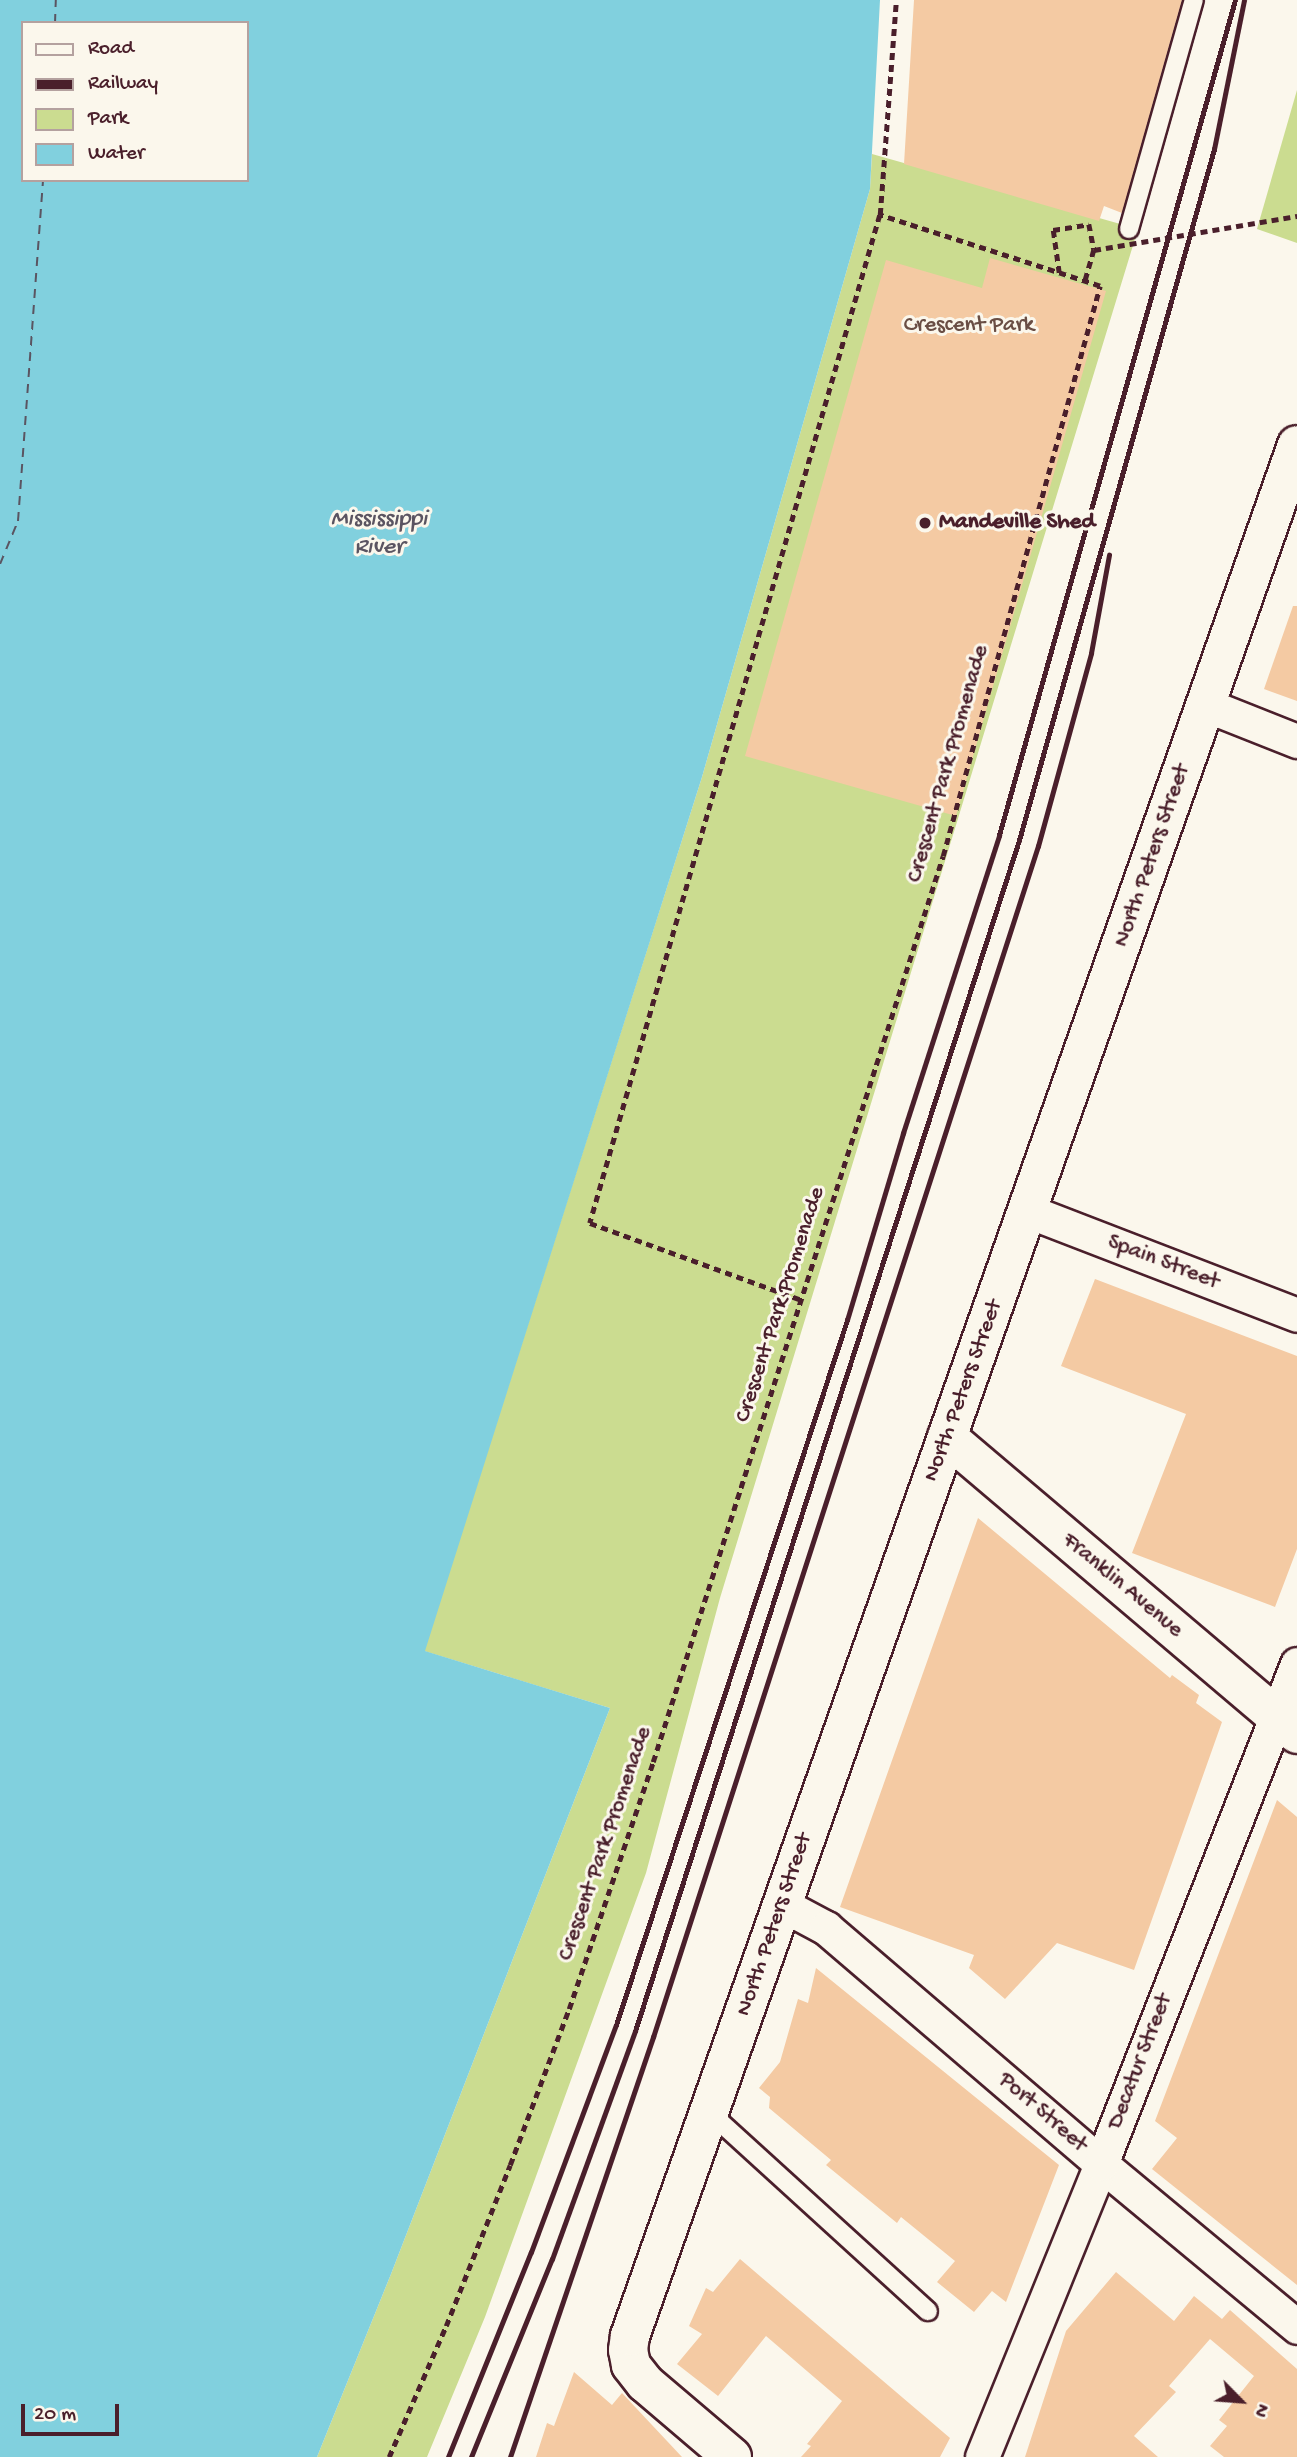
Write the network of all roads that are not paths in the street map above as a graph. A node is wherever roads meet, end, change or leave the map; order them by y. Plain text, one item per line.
1 (1194, 0) edge
2 (1129, 229) dead end
3 (1297, 445) edge
4 (1206, 705) junction
5 (1297, 741) edge
6 (1028, 1211) junction
7 (1297, 1315) edge
8 (947, 1437) junction
9 (1297, 1664) edge
10 (1287, 1726) edge
11 (783, 1905) junction
12 (709, 2112) junction
13 (1101, 2164) junction
14 (928, 2311) dead end
15 (1297, 2327) edge
16 (732, 2457) edge
17 (982, 2457) edge

1 - 2 lane
3 - 4 street, North Peters Street
4 - 5 street
4 - 6 street, North Peters Street
6 - 7 street, Spain Street
6 - 8 street, North Peters Street
8 - 10 street, Franklin Avenue
8 - 11 street, North Peters Street
9 - 10 street, Decatur Street
10 - 13 street, Decatur Street
11 - 12 street, North Peters Street
11 - 13 street, Port Street
12 - 14 lane
12 - 16 street, North Peters Street
13 - 15 street, Port Street
13 - 17 street, Decatur Street

